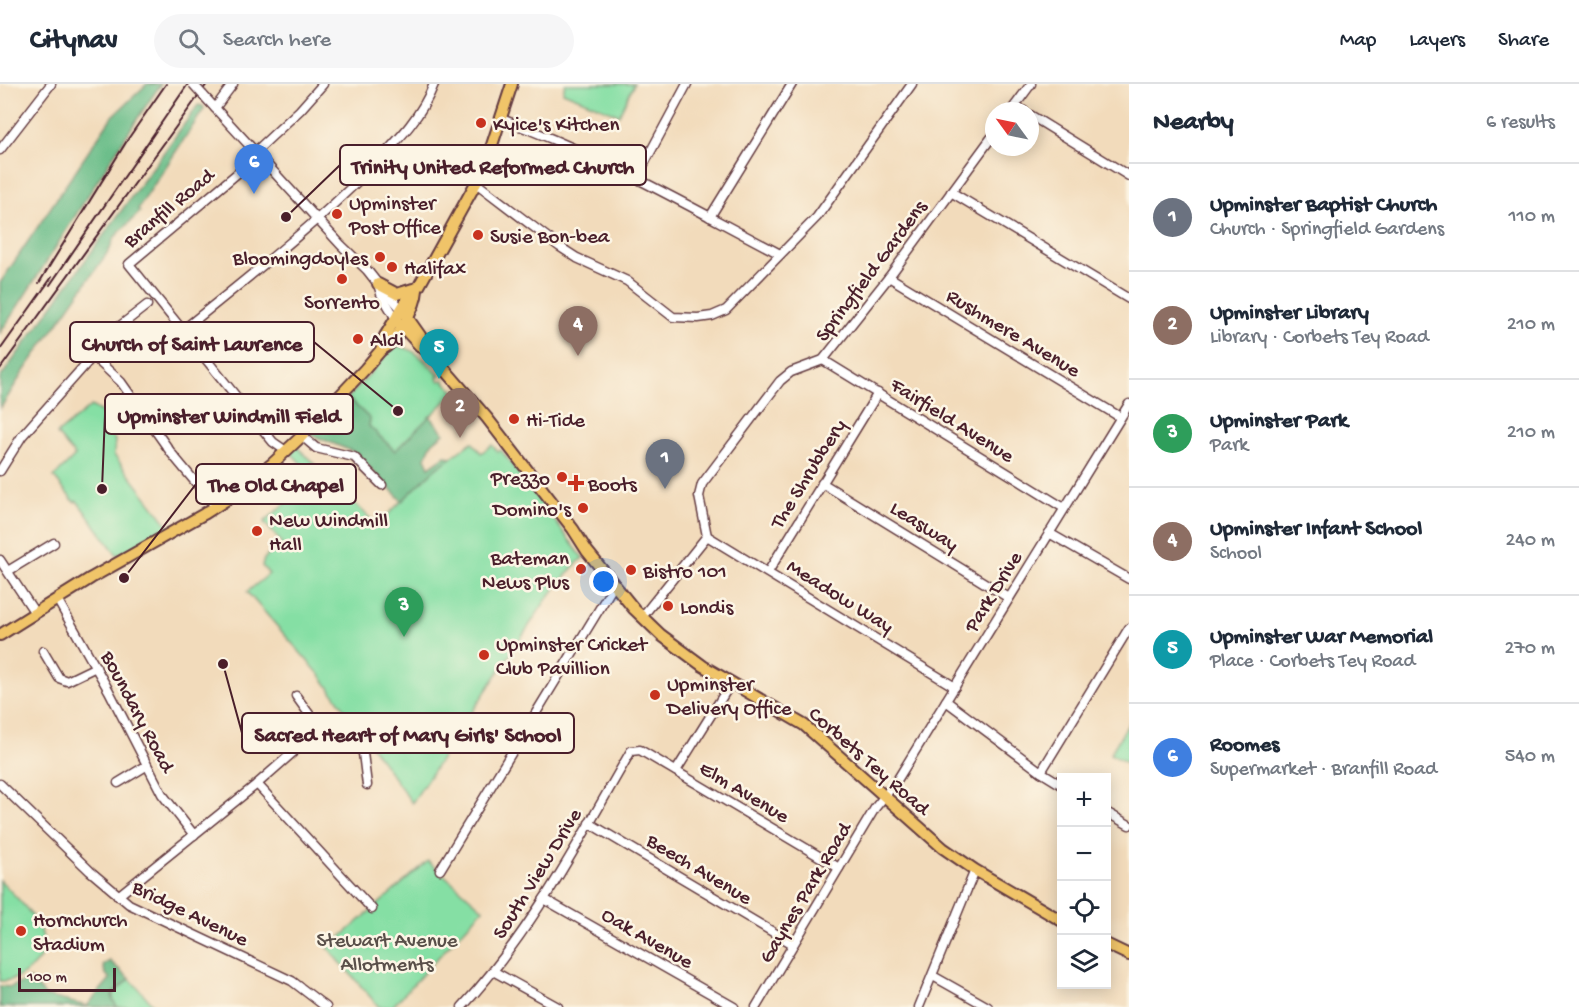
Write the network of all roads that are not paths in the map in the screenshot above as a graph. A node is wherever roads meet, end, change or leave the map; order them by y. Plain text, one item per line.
1 (51, 84) edge
2 (193, 84) edge
3 (233, 84) edge
4 (323, 84) edge
5 (434, 84) edge
6 (512, 84) edge
7 (687, 84) edge
8 (792, 84) edge
9 (912, 84) edge
10 (1031, 84) edge
11 (1018, 102) edge
12 (215, 108) junction
13 (501, 118) junction
14 (1039, 121) edge
15 (3, 139) edge
16 (985, 146) edge
17 (0, 150) edge
18 (256, 154) junction
19 (1129, 176) edge
20 (637, 177) junction
21 (476, 183) junction
22 (951, 192) junction
23 (710, 218) junction
24 (316, 219) junction
25 (780, 254) junction
26 (890, 276) junction
27 (379, 286) junction
28 (418, 288) junction
29 (1129, 299) edge
30 (147, 305) dead end
31 (402, 318) junction
32 (183, 330) junction
33 (393, 340) junction
34 (381, 350) junction
35 (428, 350) junction
36 (93, 356) junction
37 (823, 360) junction
38 (878, 393) junction
39 (1129, 404) edge
40 (1120, 417) junction
41 (302, 436) junction
42 (286, 451) junction
43 (0, 471) edge
44 (822, 483) junction
45 (382, 485) dead end
46 (216, 507) junction
47 (1064, 508) junction
48 (1049, 533) junction
49 (707, 536) junction
50 (54, 543) dead end
51 (0, 560) edge
52 (8, 571) junction
53 (768, 572) junction
54 (1129, 579) edge
55 (614, 585) junction
56 (1009, 598) junction
57 (57, 600) junction
58 (35, 613) junction
59 (642, 617) junction
60 (1129, 628) edge
61 (0, 635) edge
62 (42, 651) dead end
63 (96, 667) junction
64 (731, 683) junction
65 (955, 687) junction
66 (296, 696) dead end
67 (946, 701) junction
68 (317, 725) junction
69 (631, 750) joint
70 (147, 766) junction
71 (676, 771) junction
72 (1041, 772) junction
73 (1057, 782) edge
74 (118, 783) dead end
75 (0, 784) edge
76 (257, 784) junction
77 (367, 785) dead end
78 (885, 796) junction
79 (1111, 814) edge
80 (589, 823) junction
81 (1129, 825) edge
82 (194, 835) junction
83 (839, 868) junction
84 (440, 870) dead end
85 (975, 870) junction
86 (118, 896) junction
87 (544, 899) junction
88 (372, 909) dead end
89 (1057, 918) edge
90 (793, 944) junction
91 (1111, 946) edge
92 (1129, 955) edge
93 (493, 971) junction
94 (933, 976) junction
95 (326, 1007) edge
96 (462, 1007) edge
97 (558, 1007) edge
98 (734, 1007) edge
99 (756, 1007) edge
100 (919, 1007) edge
101 (988, 1007) edge

1 - 15 street
2 - 12 street, bridge
3 - 12 street
4 - 18 street, Branfill Road
5 - 24 street
6 - 13 main road
7 - 20 street
8 - 23 street
9 - 25 street
10 - 11 street
12 - 18 street
13 - 20 street
13 - 21 main road
14 - 19 street
15 - 17 street
16 - 22 street, Springfield Gardens
18 - 24 street
18 - 32 street, Branfill Road
20 - 23 street
21 - 25 street
21 - 28 main road
22 - 26 street, Springfield Gardens
22 - 29 street
23 - 25 street
24 - 27 street
24 - 32 street
26 - 37 street, Springfield Gardens
26 - 40 street, Rushmere Avenue
27 - 28 main road
27 - 31 street
28 - 31 main road
30 - 36 street
31 - 33 main road
31 - 34 main road
31 - 35 main road, Corbets Tey Road
32 - 42 street
33 - 34 main road
33 - 35 main road
34 - 41 main road
35 - 55 main road, Corbets Tey Road
36 - 43 street
36 - 46 street
37 - 38 street, Fairfield Avenue
37 - 49 street, Springfield Gardens
38 - 44 street, The Shrubbery
38 - 47 street, Fairfield Avenue
39 - 40 street, Park Drive
40 - 47 street, Park Drive
41 - 42 main road
41 - 45 street
42 - 46 main road
44 - 53 street, The Shrubbery
44 - 56 street, Leasway
46 - 57 main road
47 - 48 street, Park Drive
48 - 54 street
48 - 56 street, Park Drive
49 - 53 street, Meadow Way
49 - 59 street
50 - 52 street
51 - 52 street
52 - 58 street
53 - 65 street, Meadow Way
55 - 59 main road, Corbets Tey Road
55 - 84 street
56 - 65 street, Park Drive
57 - 58 main road
57 - 63 street, Boundary Road
58 - 61 main road
59 - 64 main road, Corbets Tey Road
60 - 72 street
62 - 63 street
63 - 70 street, Boundary Road
64 - 71 street
64 - 78 main road, Corbets Tey Road
65 - 67 street, Park Drive
66 - 68 street
67 - 72 street
67 - 78 street, Park Drive
68 - 76 street
68 - 77 street
69 - 71 street, Elm Avenue
69 - 80 street, South View Drive
70 - 74 street
70 - 82 street, Boundary Road
71 - 83 street, Elm Avenue
72 - 73 street
75 - 86 street, Bridge Avenue
76 - 82 street
76 - 88 street
78 - 83 street, Gaynes Park Road
78 - 85 main road, Corbets Tey Road
79 - 81 street
80 - 87 street, South View Drive
80 - 90 street, Beech Avenue
82 - 86 street
83 - 90 street, Gaynes Park Road
85 - 89 main road, Corbets Tey Road
85 - 94 street
86 - 95 street, Bridge Avenue
87 - 93 street, South View Drive
87 - 98 street, Oak Avenue
90 - 99 street, Gaynes Park Road
91 - 92 main road
93 - 96 street, South View Drive
93 - 97 street
94 - 100 street
94 - 101 street

